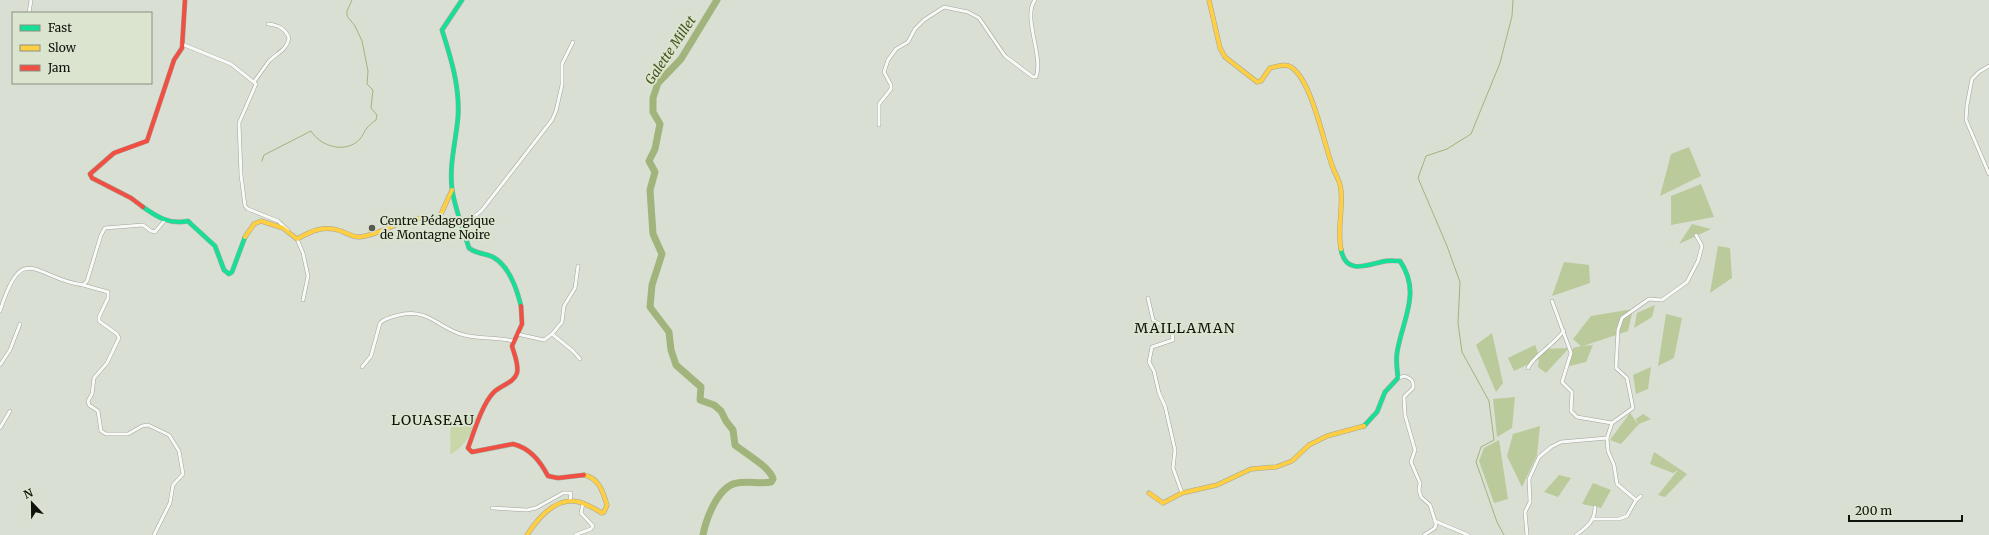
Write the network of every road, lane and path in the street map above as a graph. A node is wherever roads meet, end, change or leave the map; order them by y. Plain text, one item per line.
1 (31, 0) edge
2 (185, 0) edge
3 (462, 0) edge
4 (1035, 0) edge
5 (1209, 0) edge
6 (29, 12) edge
7 (268, 24) dead end
8 (574, 42) dead end
9 (182, 44) junction
10 (1989, 66) edge
11 (254, 82) junction
12 (879, 125) dead end
13 (1989, 174) edge
14 (452, 190) junction
15 (165, 220) junction
16 (460, 221) junction
17 (290, 231) junction
18 (1696, 235) dead end
19 (297, 239) junction
20 (578, 266) dead end
21 (83, 285) junction
22 (1148, 298) dead end
23 (303, 300) dead end
24 (1552, 301) dead end
25 (0, 311) edge
26 (20, 324) dead end
27 (1564, 332) junction
28 (517, 334) junction
29 (552, 334) junction
30 (513, 340) junction
31 (580, 359) dead end
32 (0, 365) edge
33 (362, 366) dead end
34 (1528, 368) dead end
35 (1398, 378) junction
36 (10, 411) dead end
37 (1612, 423) junction
38 (0, 428) edge
39 (1607, 438) junction
40 (1149, 493) dead end
41 (1182, 493) junction
42 (1641, 496) dead end
43 (1636, 500) junction
44 (570, 501) junction
45 (583, 503) junction
46 (1595, 507) dead end
47 (492, 508) dead end
48 (1592, 519) junction
49 (1435, 521) junction
50 (154, 535) edge
51 (527, 535) edge
52 (575, 535) edge
53 (1424, 535) edge
54 (1468, 535) edge
55 (1527, 535) edge
56 (1576, 535) edge

1 - 6 street
2 - 9 street
3 - 14 street
4 - 12 street
5 - 35 street
7 - 11 street
8 - 16 street
9 - 11 street
9 - 15 street
10 - 13 street
11 - 17 street
14 - 16 street
14 - 19 street
15 - 17 street
15 - 21 street
16 - 28 street
17 - 19 street
18 - 37 street
19 - 23 street
20 - 29 street
21 - 25 street
21 - 50 street
22 - 41 street
24 - 27 street
26 - 32 street
27 - 34 street
27 - 37 street
28 - 29 street
28 - 30 street
29 - 31 street
30 - 33 street
30 - 45 street
35 - 41 street
35 - 49 street
36 - 38 street
37 - 39 street
39 - 43 street
39 - 55 street
40 - 41 street
42 - 43 street
43 - 48 street
44 - 45 street
44 - 47 street
44 - 51 street
45 - 52 street
46 - 48 street
48 - 56 street
49 - 53 street
49 - 54 street

